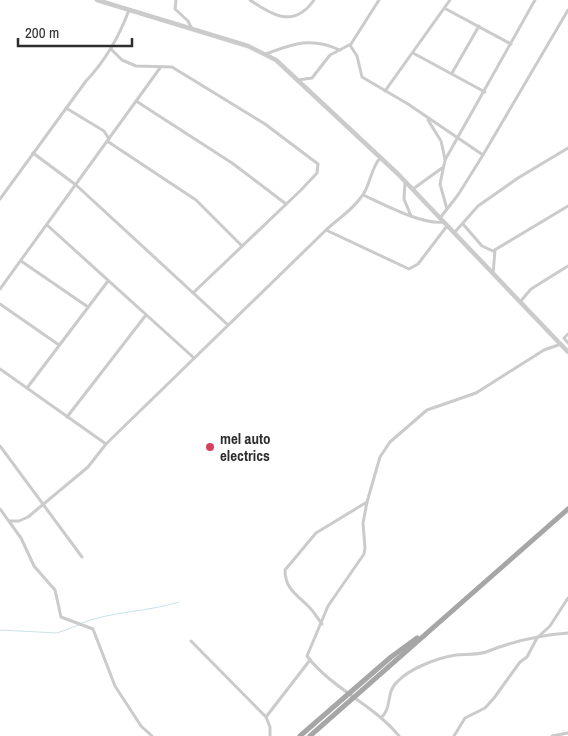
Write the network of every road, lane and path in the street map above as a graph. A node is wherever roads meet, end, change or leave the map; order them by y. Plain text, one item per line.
1 (97, 0) edge
2 (176, 0) edge
3 (251, 0) edge
4 (314, 0) edge
5 (379, 0) edge
6 (450, 0) edge
7 (535, 0) edge
8 (446, 9) junction
9 (129, 10) junction
10 (568, 10) edge
11 (567, 17) edge
12 (479, 26) junction
13 (192, 30) junction
14 (511, 44) junction
15 (350, 45) junction
16 (111, 49) junction
17 (341, 50) junction
18 (413, 53) junction
19 (266, 54) junction
20 (160, 68) junction
21 (452, 73) junction
22 (298, 80) junction
23 (385, 91) junction
24 (486, 92) junction
25 (136, 101) junction
26 (66, 108) junction
27 (427, 117) junction
28 (458, 139) junction
29 (108, 140) junction
30 (568, 148) edge
31 (33, 153) junction
32 (483, 156) junction
33 (381, 157) junction
34 (445, 160) junction
35 (443, 167) junction
36 (405, 182) junction
37 (76, 185) junction
38 (413, 190) junction
39 (363, 195) junction
40 (0, 199) edge
41 (286, 204) junction
42 (568, 206) edge
43 (448, 209) junction
44 (411, 216) junction
45 (439, 218) junction
46 (445, 224) junction
47 (463, 224) junction
48 (47, 225) junction
49 (326, 230) junction
50 (454, 233) junction
51 (242, 246) junction
52 (495, 250) junction
53 (21, 261) junction
54 (568, 266) edge
55 (493, 274) junction
56 (108, 281) junction
57 (0, 290) edge
58 (192, 293) junction
59 (520, 302) junction
60 (0, 304) edge
61 (88, 307) junction
62 (146, 315) junction
63 (228, 325) junction
64 (568, 334) edge
65 (561, 344) junction
66 (568, 344) edge
67 (59, 345) junction
68 (568, 352) edge
69 (194, 358) junction
70 (0, 368) edge
71 (27, 388) junction
72 (67, 417) junction
73 (106, 444) junction
74 (0, 446) edge
75 (367, 502) junction
76 (44, 505) junction
77 (0, 509) edge
78 (568, 509) edge
79 (10, 521) junction
80 (82, 557) dead end
81 (568, 598) edge
82 (322, 625) junction
83 (428, 631) junction
84 (568, 633) edge
85 (538, 638) junction
86 (192, 641) dead end
87 (310, 660) junction
88 (348, 693) junction
89 (354, 697) junction
90 (266, 717) junction
91 (381, 718) junction
92 (568, 733) edge
93 (397, 735) edge
94 (152, 736) edge
95 (270, 736) edge
96 (300, 736) edge
97 (310, 736) edge
98 (454, 736) edge
99 (552, 736) edge

1 - 9 street
2 - 13 street
3 - 4 street
5 - 15 street
6 - 8 street
7 - 14 street
8 - 12 street
8 - 18 street
9 - 13 street
9 - 16 street
10 - 11 street
11 - 32 street
12 - 14 street
12 - 21 street
13 - 19 street
14 - 24 street
15 - 17 street
15 - 23 street
16 - 20 street
16 - 26 street
17 - 19 street
17 - 22 street
18 - 21 street
18 - 23 street
19 - 22 street
20 - 25 street
20 - 41 street
21 - 24 street
22 - 33 street
23 - 27 street
24 - 28 street
25 - 29 street
25 - 41 street
26 - 29 street
26 - 31 street
27 - 28 street
27 - 34 street
28 - 32 street
28 - 34 street
29 - 37 street
29 - 51 street
30 - 47 street
31 - 37 street
31 - 40 street
32 - 43 street
33 - 36 street
33 - 39 street
34 - 35 street
35 - 38 street
35 - 43 street
36 - 38 street
36 - 44 street
37 - 48 street
37 - 58 street
38 - 45 street
39 - 44 street
39 - 49 street
41 - 51 street
42 - 52 street
43 - 45 street
44 - 46 street
45 - 46 street
46 - 49 street
46 - 50 street
47 - 50 street
47 - 52 street
48 - 53 street
48 - 56 street
49 - 63 street
50 - 55 street
51 - 58 street
52 - 55 street
53 - 57 street
53 - 61 street
54 - 59 street
55 - 59 street
56 - 61 street
56 - 62 street
58 - 63 street
59 - 65 street
60 - 67 street
61 - 67 street
62 - 69 street
62 - 72 street
63 - 69 street
64 - 66 street
65 - 68 street
65 - 75 street
67 - 71 street
69 - 73 street
70 - 71 street
71 - 72 street
72 - 73 street
73 - 76 street
74 - 76 street
75 - 82 street
75 - 82 street
76 - 79 street
76 - 80 street
77 - 79 street
78 - 83 main road
79 - 94 street
81 - 85 street
82 - 87 street
83 - 88 main road
83 - 89 main road
84 - 85 street
85 - 91 street
85 - 98 street
86 - 90 street
87 - 88 street
87 - 90 street
88 - 89 street
88 - 96 main road
89 - 91 street
89 - 97 main road
90 - 95 street
91 - 93 street
92 - 99 street

